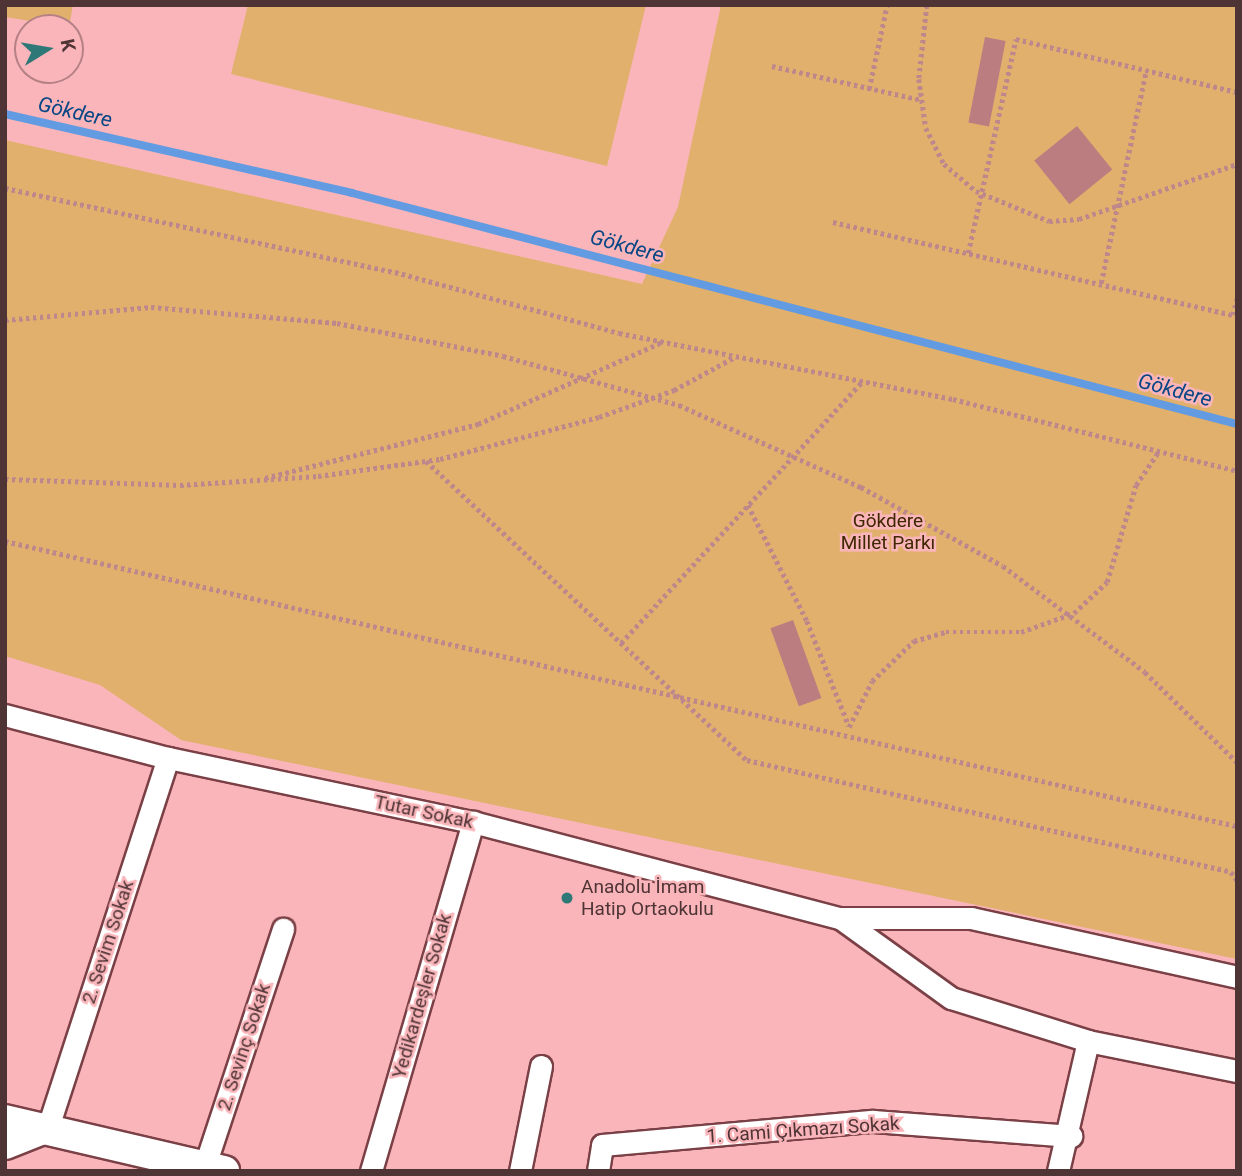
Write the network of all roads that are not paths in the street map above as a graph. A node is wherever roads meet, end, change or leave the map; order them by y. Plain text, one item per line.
1 (5, 715) edge
2 (168, 758) junction
3 (473, 822) junction
4 (840, 918) junction
5 (283, 929) dead end
6 (1237, 977) edge
7 (1088, 1041) junction
8 (541, 1066) dead end
9 (1237, 1071) edge
10 (5, 1120) edge
11 (48, 1127) junction
12 (1071, 1136) junction
13 (5, 1144) edge
14 (215, 1168) edge
15 (371, 1171) edge
16 (520, 1171) edge
17 (598, 1171) edge
18 (1058, 1171) edge

1 - 2 street, Tutar Sokak
2 - 3 street, Tutar Sokak
2 - 11 street, 2. Sevim Sokak
3 - 4 street, Tutar Sokak
3 - 15 street, Yedikardeşler Sokak
4 - 6 street
4 - 7 street
5 - 14 street, 2. Sevinç Sokak
7 - 9 street
7 - 12 street
8 - 16 street
10 - 11 main road
11 - 13 main road
11 - 14 main road
12 - 17 street, 1. Cami Çıkmazı Sokak
12 - 18 street

